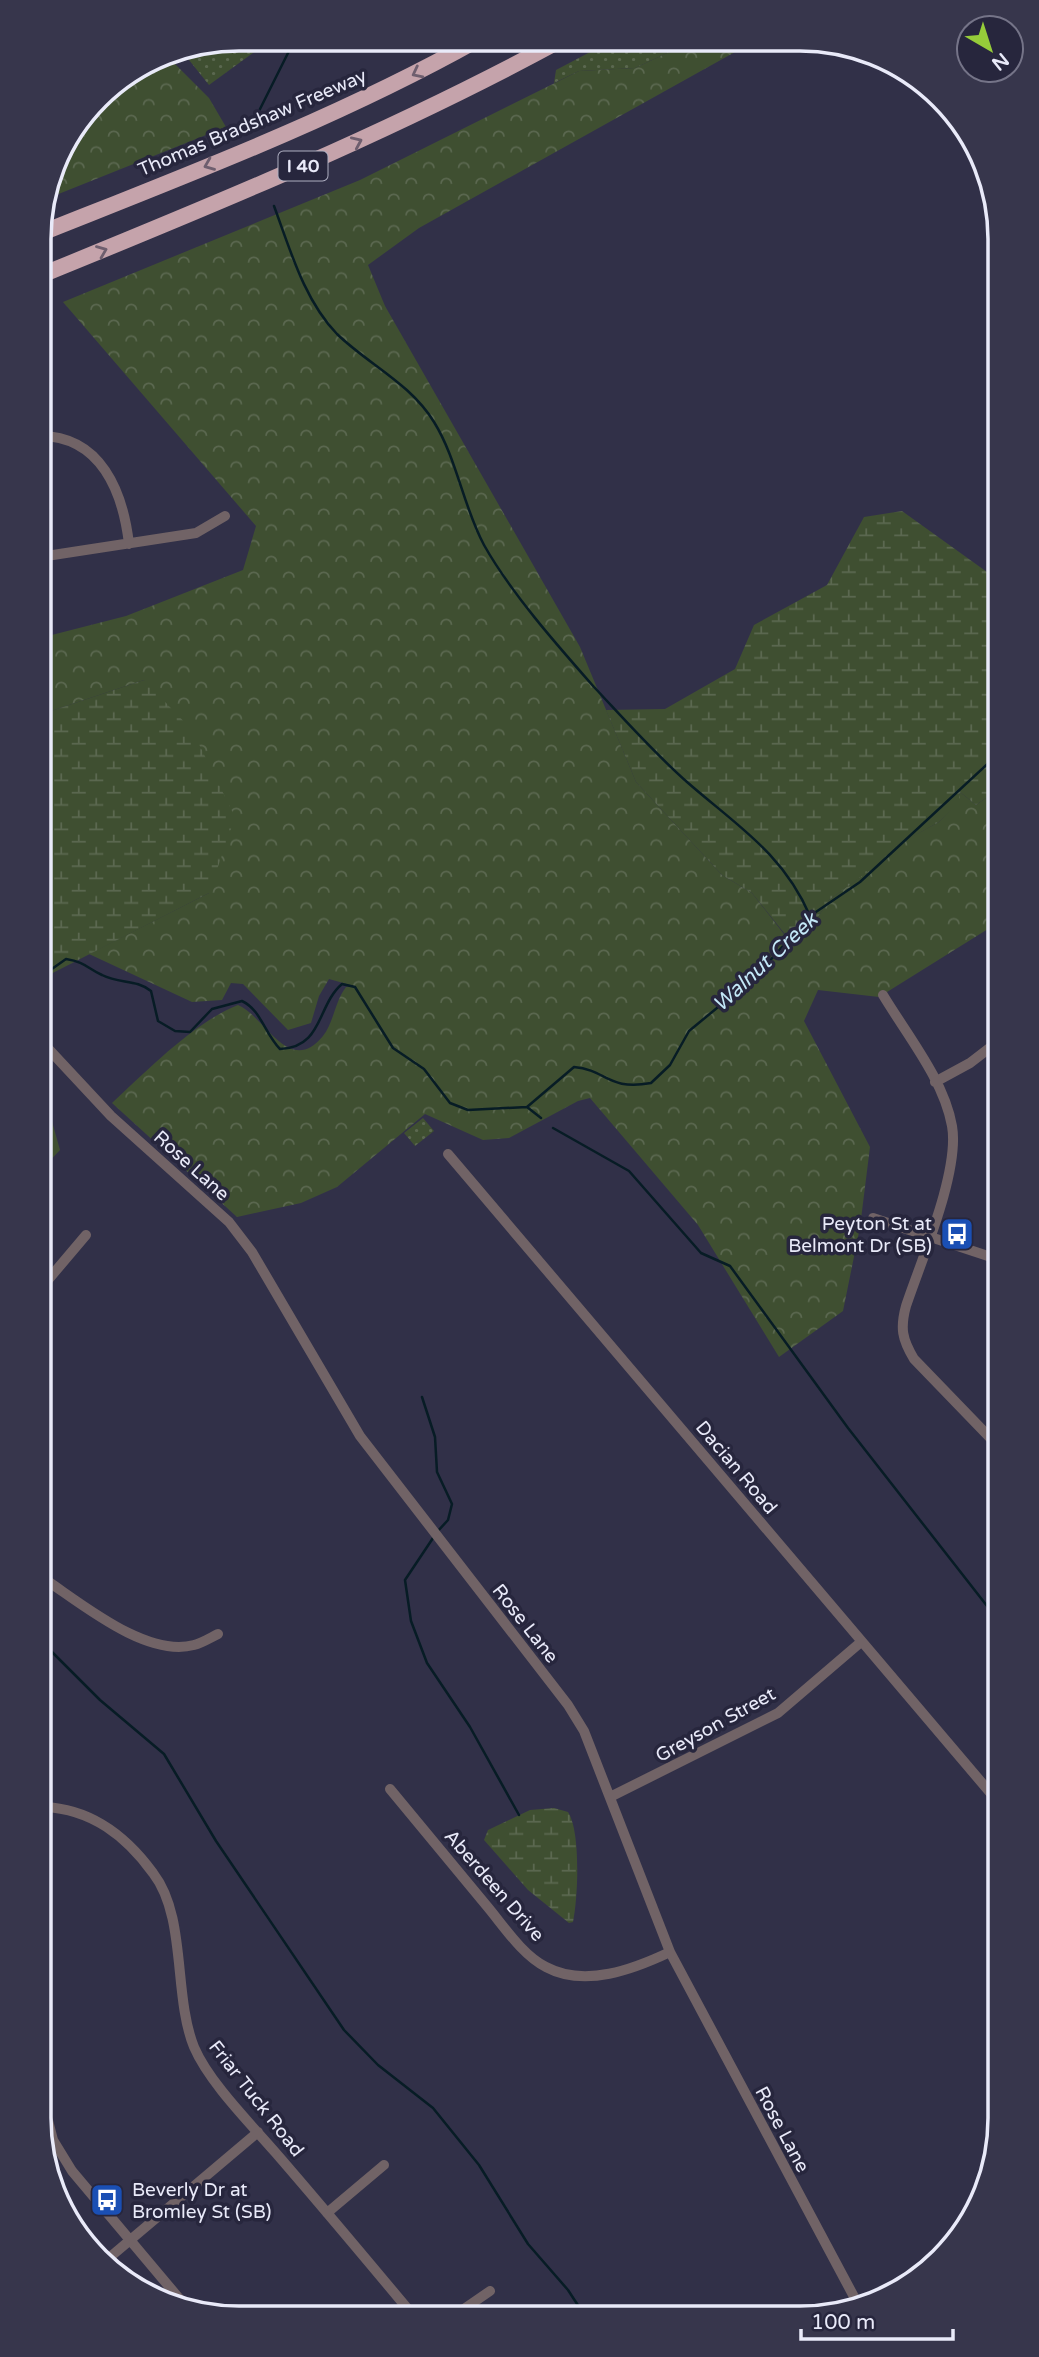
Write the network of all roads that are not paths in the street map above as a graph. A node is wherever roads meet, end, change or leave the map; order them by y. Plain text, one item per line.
1 (458, 51) edge
2 (538, 51) edge
3 (51, 229) edge
4 (51, 271) edge
5 (51, 438) edge
6 (225, 516) dead end
7 (130, 544) junction
8 (51, 555) edge
9 (883, 995) dead end
10 (988, 1049) edge
11 (51, 1052) edge
12 (935, 1082) junction
13 (448, 1154) dead end
14 (873, 1218) dead end
15 (86, 1236) dead end
16 (929, 1237) junction
17 (988, 1256) edge
18 (51, 1278) edge
19 (988, 1436) edge
20 (51, 1583) edge
21 (218, 1634) dead end
22 (861, 1642) junction
23 (390, 1789) dead end
24 (988, 1790) edge
25 (610, 1797) junction
26 (51, 1808) edge
27 (670, 1952) junction
28 (258, 2132) junction
29 (52, 2135) edge
30 (384, 2165) dead end
31 (327, 2213) junction
32 (130, 2240) junction
33 (111, 2256) edge
34 (490, 2291) dead end
35 (177, 2295) edge
36 (855, 2298) edge
37 (405, 2306) edge
38 (469, 2306) edge

1 -> 3 highway, Thomas Bradshaw Freeway / I 40
4 -> 2 highway, I 40
5 - 7 street
6 - 7 street
7 - 8 street
9 - 12 street
10 - 12 street
11 - 25 street, Rose Lane
12 - 16 street
13 - 22 street, Dacian Road
14 - 16 street
15 - 18 street
16 - 17 street
16 - 19 street
20 - 21 street
22 - 24 street, Dacian Road
22 - 25 street, Greyson Street
23 - 27 street, Aberdeen Drive
25 - 27 street, Rose Lane
26 - 28 street, Friar Tuck Road
27 - 36 street, Rose Lane
28 - 31 street, Friar Tuck Road
28 - 32 street
29 - 32 street
30 - 31 street
31 - 37 street, Friar Tuck Road
32 - 33 street
32 - 35 street
34 - 38 street

